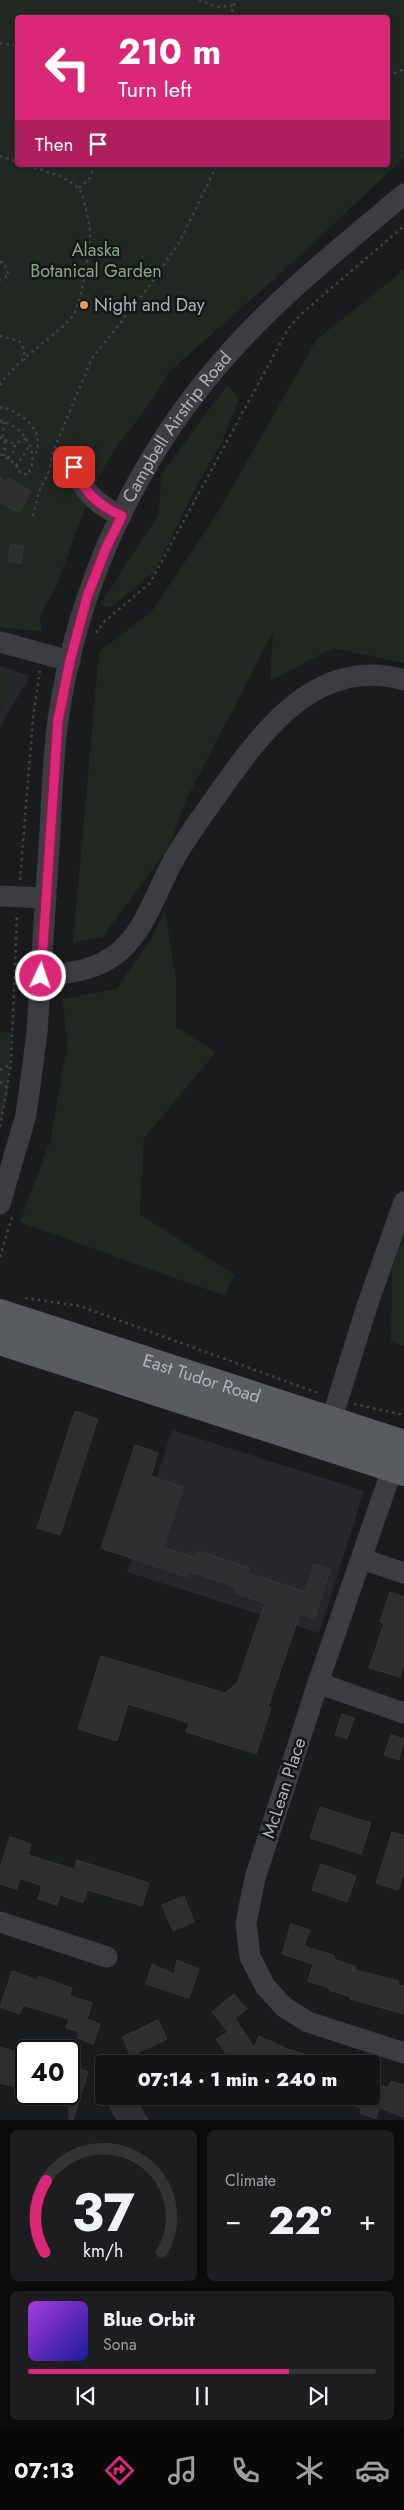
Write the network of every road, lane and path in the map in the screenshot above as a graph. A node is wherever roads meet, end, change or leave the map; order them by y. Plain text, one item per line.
1 (199, 0) edge
2 (238, 0) edge
3 (234, 5) junction
4 (231, 15) edge
5 (0, 43) edge
6 (15, 46) edge
7 (404, 69) edge
8 (390, 75) edge
9 (0, 156) edge
10 (15, 161) edge
11 (31, 167) edge
12 (40, 167) edge
13 (93, 167) edge
14 (216, 167) edge
15 (39, 170) junction
16 (79, 188) junction
17 (404, 194) edge
18 (404, 226) edge
19 (0, 262) edge
20 (0, 280) edge
21 (0, 336) edge
22 (25, 360) junction
23 (0, 376) edge
24 (3, 381) junction
25 (0, 386) edge
26 (0, 408) edge
27 (2, 421) edge
28 (2, 438) edge
29 (26, 438) junction
30 (15, 444) junction
31 (30, 445) junction
32 (0, 454) edge
33 (6, 457) junction
34 (34, 457) junction
35 (148, 464) junction
36 (16, 466) junction
37 (74, 467) dead end
38 (33, 516) dead end
39 (122, 516) junction
40 (100, 561) junction
41 (93, 640) dead end
42 (0, 642) edge
43 (70, 661) junction
44 (404, 680) edge
45 (0, 896) edge
46 (46, 898) junction
47 (41, 976) junction
48 (12, 1064) dead end
49 (0, 1070) edge
50 (0, 1082) edge
51 (7, 1087) dead end
52 (404, 1202) edge
53 (7, 1207) edge
54 (0, 1257) edge
55 (22, 1297) dead end
56 (0, 1313) edge
57 (0, 1341) edge
58 (334, 1410) junction
59 (404, 1416) edge
60 (403, 1444) edge
61 (323, 1446) junction
62 (399, 1470) edge
63 (362, 1559) junction
64 (404, 1573) edge
65 (318, 1683) junction
66 (404, 1713) edge
67 (0, 1922) edge
68 (107, 1957) dead end
69 (404, 2053) edge

1 - 3 path
2 - 3 path
3 - 4 path
5 - 6 path
7 - 8 path
9 - 10 path
11 - 15 path
12 - 15 path
13 - 16 path
14 - 38 path
15 - 16 path
16 - 22 path
17 - 35 street, Campbell Airstrip Road
18 - 41 path
19 - 20 path
21 - 22 path
22 - 24 path
23 - 24 path
24 - 25 path
26 - 34 path
27 - 28 path
27 - 29 path
28 - 30 path
28 - 33 path
29 - 30 path
29 - 31 path
30 - 33 path
31 - 34 path
31 - 36 path
32 - 33 path
33 - 36 path
34 - 36 path
35 - 39 street, Campbell Airstrip Road
35 - 40 street
37 - 39 street
39 - 40 street, Campbell Airstrip Road
40 - 43 street, Campbell Airstrip Road
42 - 43 street
43 - 46 street, Campbell Airstrip Road
44 - 47 street
45 - 46 street
46 - 47 street, Campbell Airstrip Road
47 - 53 street, Campbell Airstrip Road
48 - 49 path
50 - 51 path
52 - 58 street
53 - 54 path
55 - 58 path
56 - 58 main road, East Tudor Road
57 - 61 main road, East Tudor Road
58 - 59 path
58 - 60 main road, East Tudor Road
58 - 61 street
60 - 62 street, McLean Place
61 - 62 main road, East Tudor Road
62 - 63 street, McLean Place
63 - 64 street
63 - 65 street, McLean Place
65 - 66 street
65 - 69 street, McLean Place
67 - 68 street

